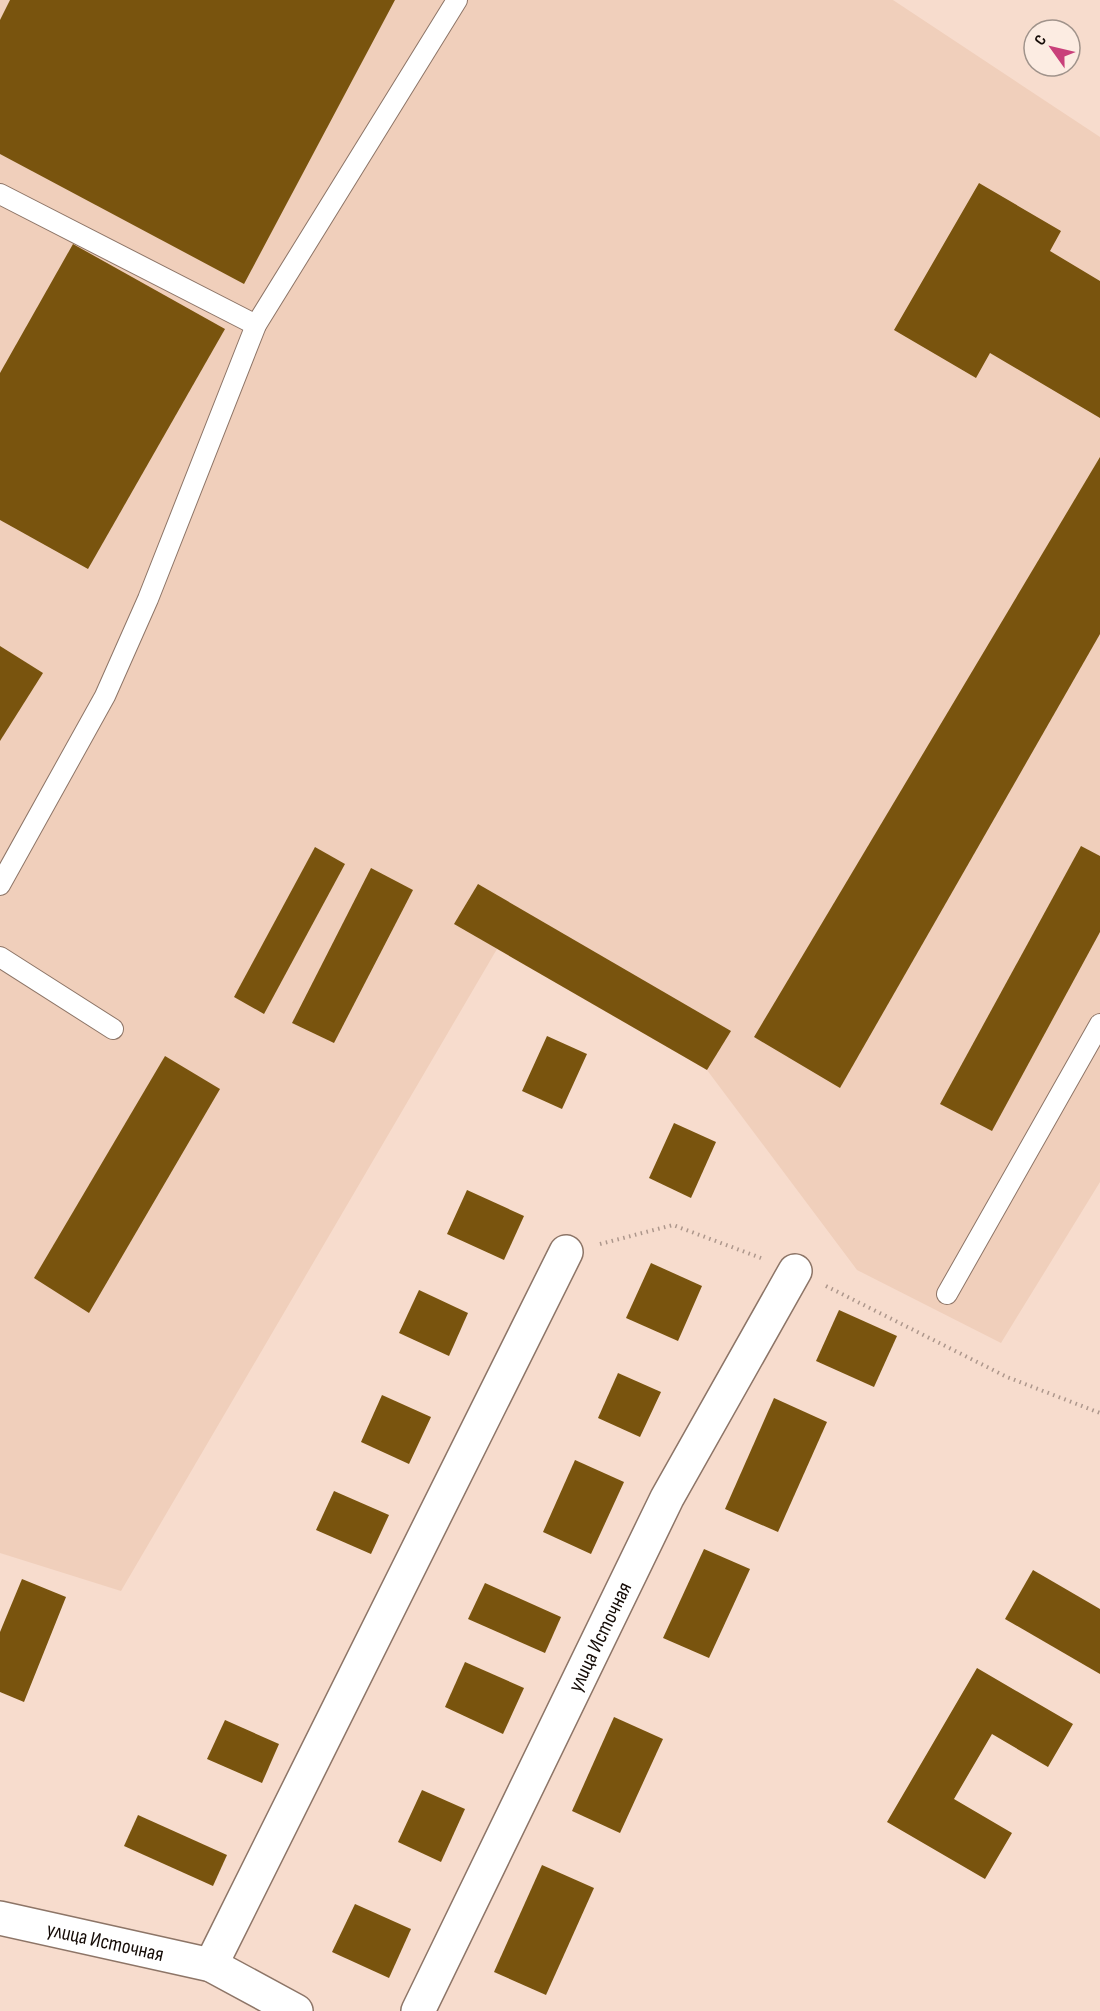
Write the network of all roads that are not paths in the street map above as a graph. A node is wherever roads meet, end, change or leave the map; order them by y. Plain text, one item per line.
1 (458, 0) edge
2 (0, 194) edge
3 (256, 325) junction
4 (0, 885) edge
5 (0, 957) edge
6 (1100, 1024) edge
7 (113, 1029) dead end
8 (566, 1252) road end
9 (795, 1271) road end
10 (947, 1294) dead end
11 (0, 1918) edge
12 (211, 1965) junction
13 (296, 2011) edge
14 (418, 2011) edge

1 - 3 lane
2 - 3 lane
3 - 4 lane
5 - 7 lane
6 - 10 lane
8 - 12 street
9 - 14 street, улица Источная
11 - 12 street, улица Источная
12 - 13 street, улица Источная

